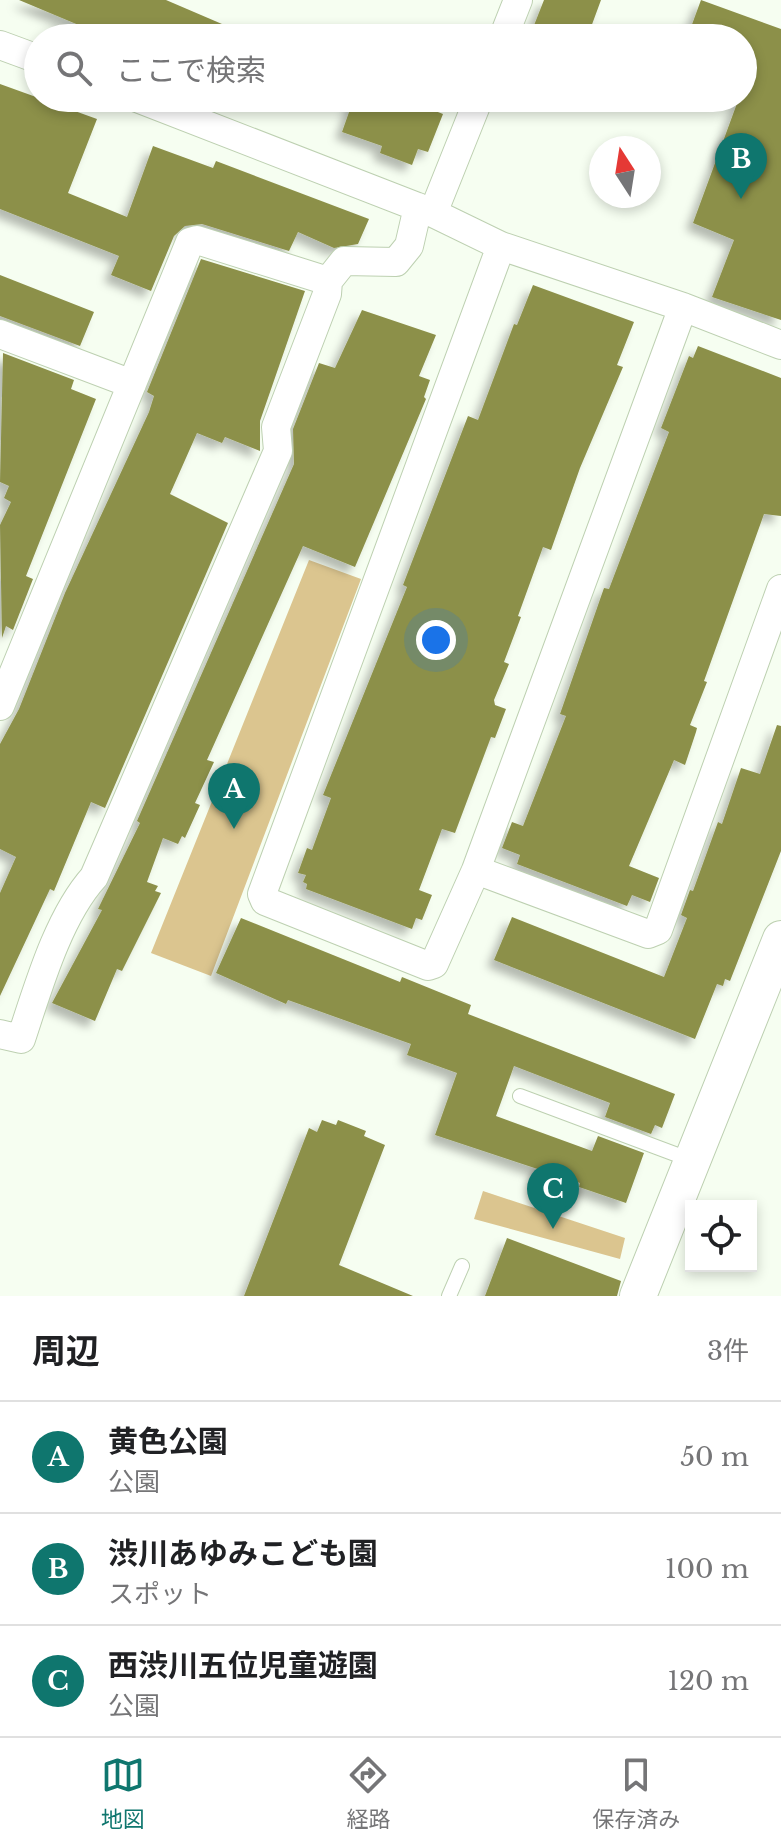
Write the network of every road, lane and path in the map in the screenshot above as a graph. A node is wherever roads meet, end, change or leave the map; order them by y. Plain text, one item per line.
1 (518, 0) edge
2 (509, 24) edge
3 (0, 45) edge
4 (24, 54) edge
5 (173, 112) edge
6 (472, 112) edge
7 (426, 210) junction
8 (501, 246) junction
9 (328, 281) junction
10 (683, 307) junction
11 (0, 334) edge
12 (781, 345) edge
13 (132, 384) junction
14 (781, 589) edge
15 (0, 706) edge
16 (476, 870) junction
17 (781, 939) edge
18 (0, 1034) edge
19 (520, 1096) dead end
20 (691, 1160) junction
21 (462, 1266) dead end
22 (451, 1295) edge
23 (638, 1296) edge

1 - 2 street
3 - 4 street
5 - 7 street
6 - 7 street
7 - 8 street
7 - 9 street
8 - 10 street
8 - 16 street
9 - 13 street
9 - 18 street
10 - 12 street
10 - 16 street
11 - 13 street
13 - 15 street
14 - 16 street
17 - 20 street
19 - 20 lane
20 - 23 street
21 - 22 lane

